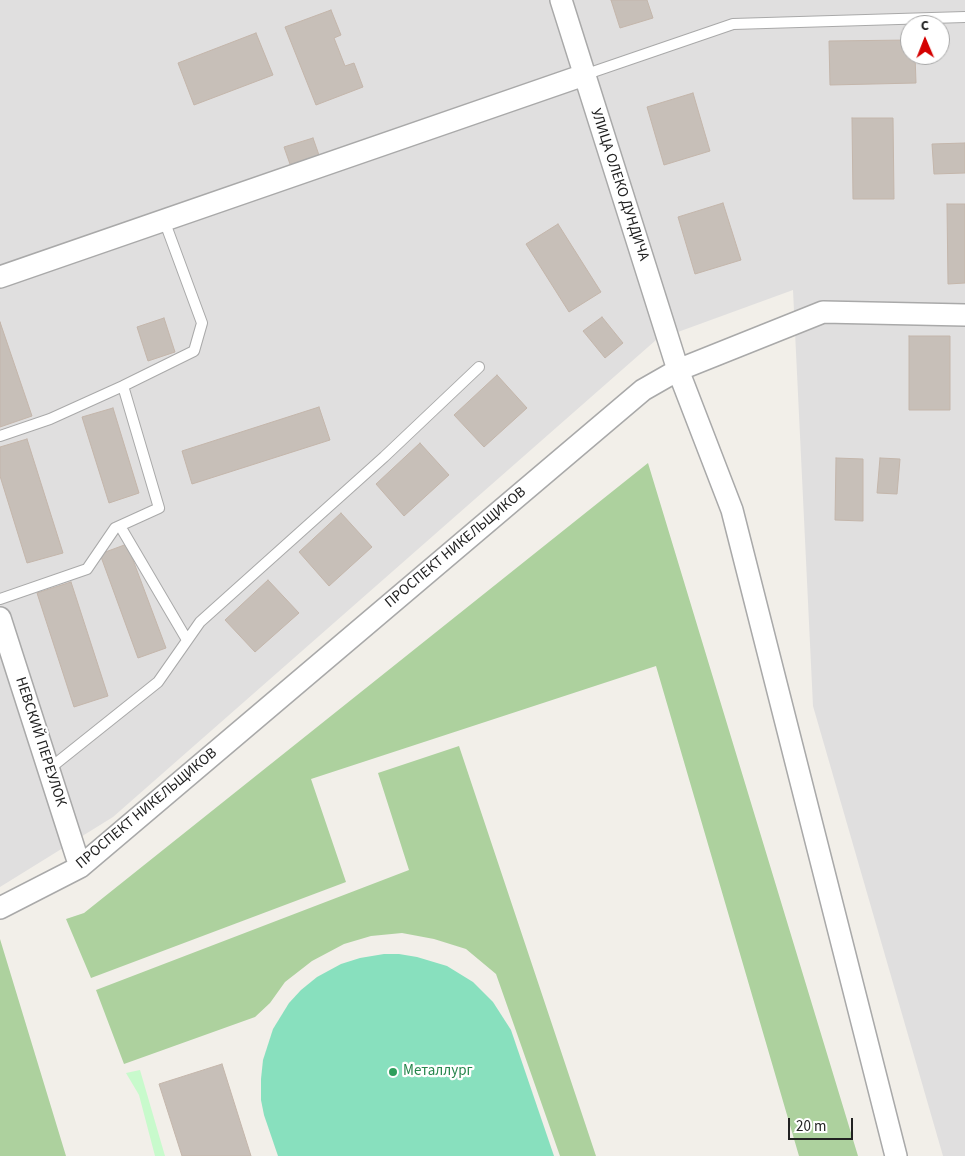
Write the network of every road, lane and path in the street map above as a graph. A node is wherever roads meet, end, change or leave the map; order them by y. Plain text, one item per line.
1 (561, 0) edge
2 (965, 17) edge
3 (584, 75) junction
4 (164, 220) junction
5 (0, 277) edge
6 (965, 315) edge
7 (479, 367) dead end
8 (678, 370) junction
9 (123, 386) junction
10 (0, 436) edge
11 (120, 526) junction
12 (0, 599) edge
13 (0, 618) edge
14 (187, 640) junction
15 (49, 769) junction
16 (80, 867) junction
17 (0, 908) edge
18 (896, 1156) edge

1 - 3 street, УЛИЦА ОЛЕКО ДУНДИЧА
2 - 3 lane
3 - 4 street
3 - 8 street, УЛИЦА ОЛЕКО ДУНДИЧА
4 - 5 street
4 - 9 lane
6 - 8 street, ПРОСПЕКТ НИКЕЛЬЩИКОВ
7 - 14 lane
8 - 16 street, ПРОСПЕКТ НИКЕЛЬЩИКОВ
8 - 18 street, УЛИЦА ОЛЕКО ДУНДИЧА
9 - 10 lane
9 - 11 lane
11 - 12 lane
11 - 14 lane
13 - 15 street, НЕВСКИЙ ПЕРЕУЛОК
14 - 15 lane
15 - 16 street, НЕВСКИЙ ПЕРЕУЛОК
16 - 17 street, ПРОСПЕКТ НИКЕЛЬЩИКОВ

